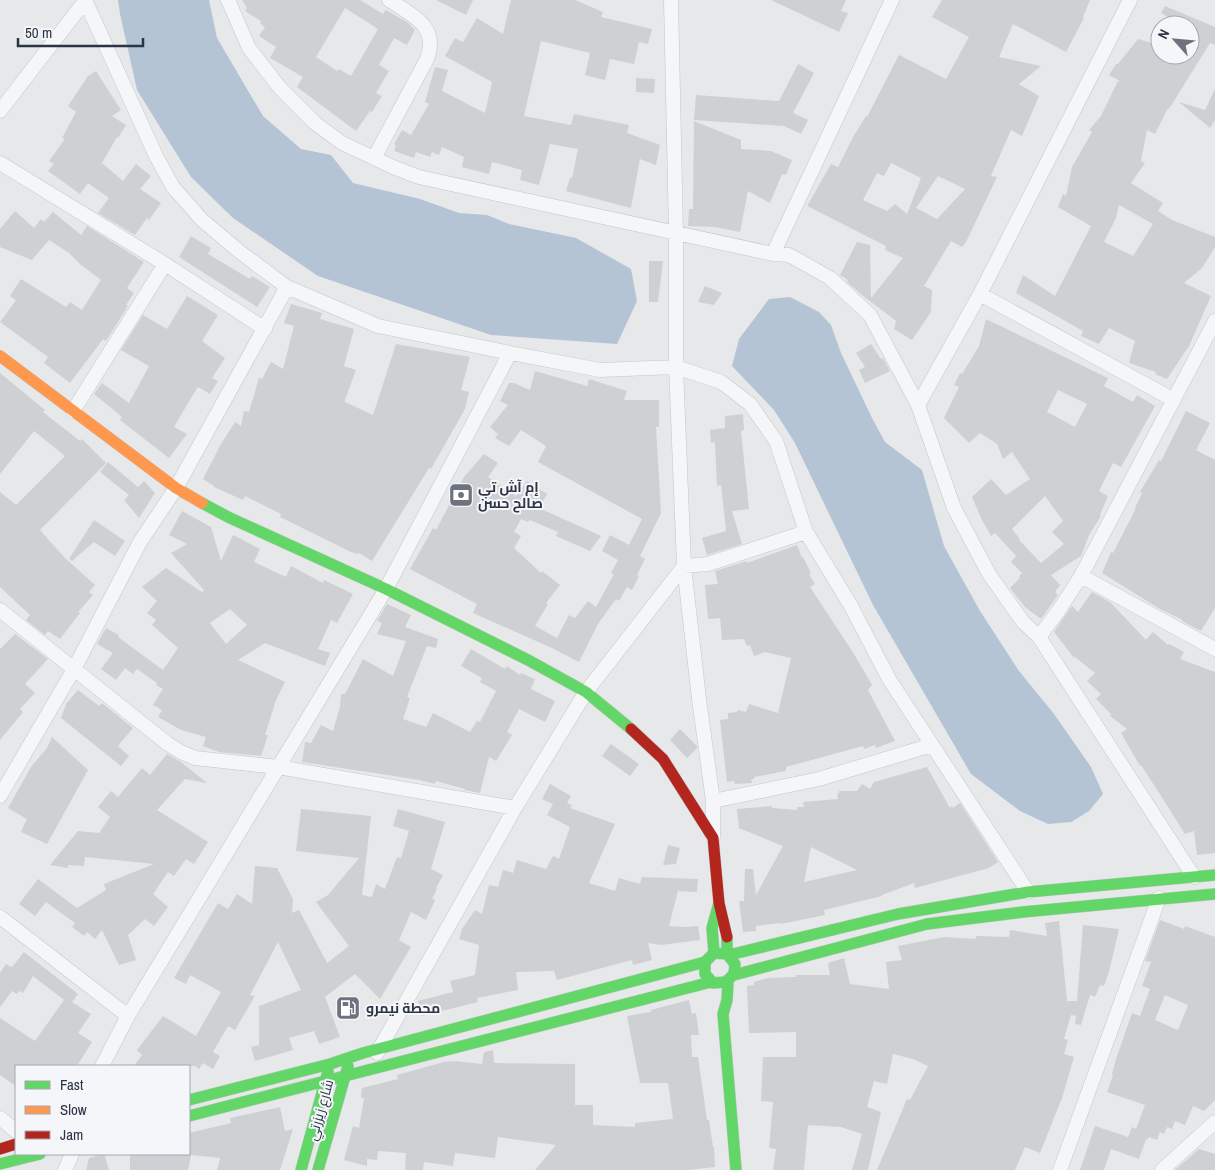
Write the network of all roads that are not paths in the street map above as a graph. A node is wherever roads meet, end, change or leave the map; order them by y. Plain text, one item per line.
1 (228, 0) edge
2 (389, 0) edge
3 (671, 0) edge
4 (1130, 0) edge
5 (85, 1) edge
6 (889, 1) edge
7 (0, 111) edge
8 (374, 158) junction
9 (0, 164) edge
10 (676, 233) junction
11 (773, 254) junction
12 (165, 264) junction
13 (287, 288) junction
14 (980, 294) junction
15 (1215, 321) edge
16 (265, 329) junction
17 (510, 353) junction
18 (0, 356) edge
19 (676, 367) junction
20 (1174, 400) junction
21 (918, 405) junction
22 (73, 411) junction
23 (176, 488) junction
24 (806, 532) junction
25 (684, 566) junction
26 (1080, 576) junction
27 (386, 589) junction
28 (0, 610) edge
29 (1039, 637) junction
30 (1215, 650) edge
31 (74, 669) junction
32 (586, 692) junction
33 (932, 746) junction
34 (278, 767) junction
35 (0, 796) edge
36 (713, 801) junction
37 (515, 808) junction
38 (713, 838) junction
39 (1215, 875) edge
40 (1194, 877) junction
41 (1028, 892) junction
42 (1215, 894) edge
43 (1159, 898) junction
44 (719, 903) junction
45 (0, 917) edge
46 (714, 953) junction
47 (728, 954) junction
48 (705, 962) junction
49 (731, 978) junction
50 (714, 989) junction
51 (723, 1014) junction
52 (128, 1016) junction
53 (378, 1050) junction
54 (350, 1058) junction
55 (330, 1064) junction
56 (103, 1065) edge
57 (368, 1069) junction
58 (345, 1076) junction
59 (326, 1082) junction
60 (190, 1100) edge
61 (190, 1116) edge
62 (0, 1118) edge
63 (1215, 1122) edge
64 (15, 1130) edge
65 (15, 1144) edge
66 (0, 1149) edge
67 (36, 1155) edge
68 (72, 1155) edge
69 (0, 1164) edge
70 (322, 1169) edge
71 (65, 1170) edge
72 (301, 1170) edge
73 (736, 1170) edge
74 (1060, 1170) edge
75 (1162, 1170) edge

1 - 8 street
2 - 8 street
3 - 10 street
4 - 14 street
5 - 7 street
5 - 13 street
6 - 11 street
8 - 10 street
9 - 12 street
10 - 11 street
10 - 19 street
11 - 21 street
12 - 16 street
12 - 22 street
13 - 16 street
13 - 17 street
14 - 20 street
14 - 21 street
15 - 20 street
16 - 23 street
17 - 19 street
17 - 27 street
18 - 22 main road
19 - 24 street
19 - 25 street
20 - 26 street
21 - 29 street
22 - 23 main road
23 - 27 main road
23 - 31 street
24 - 25 street
24 - 33 street
25 - 32 street
25 - 36 street
26 - 29 street
26 - 30 street
27 - 32 main road
27 - 34 street
28 - 31 street
29 - 40 street
31 - 34 street
31 - 35 street
32 - 37 street
32 - 38 main road
33 - 36 street
33 - 41 street
34 - 37 street
34 - 52 street
36 - 38 street
37 - 53 street
38 - 44 main road
39 - 40 main road
40 - 41 main road
41 - 47 main road
42 - 43 main road
43 - 49 main road
43 - 74 street
44 - 46 main road
44 - 47 main road
45 - 52 street
46 - 47 main road
46 - 48 main road
47 - 49 main road
48 - 50 main road
48 - 53 main road
49 - 50 main road
49 - 51 main road
50 - 51 main road
50 - 57 main road
51 - 73 main road
52 - 56 street
53 - 54 main road
53 - 57 street
54 - 55 main road
54 - 58 main road, شارع زيزرتي
55 - 59 main road, شارع زيزرتي
55 - 60 main road
57 - 58 main road
58 - 59 main road
58 - 70 main road, شارع زيزرتي
59 - 61 main road
59 - 72 main road, شارع زيزرتي
62 - 64 street
63 - 75 street
65 - 66 main road
67 - 69 main road
68 - 71 street

